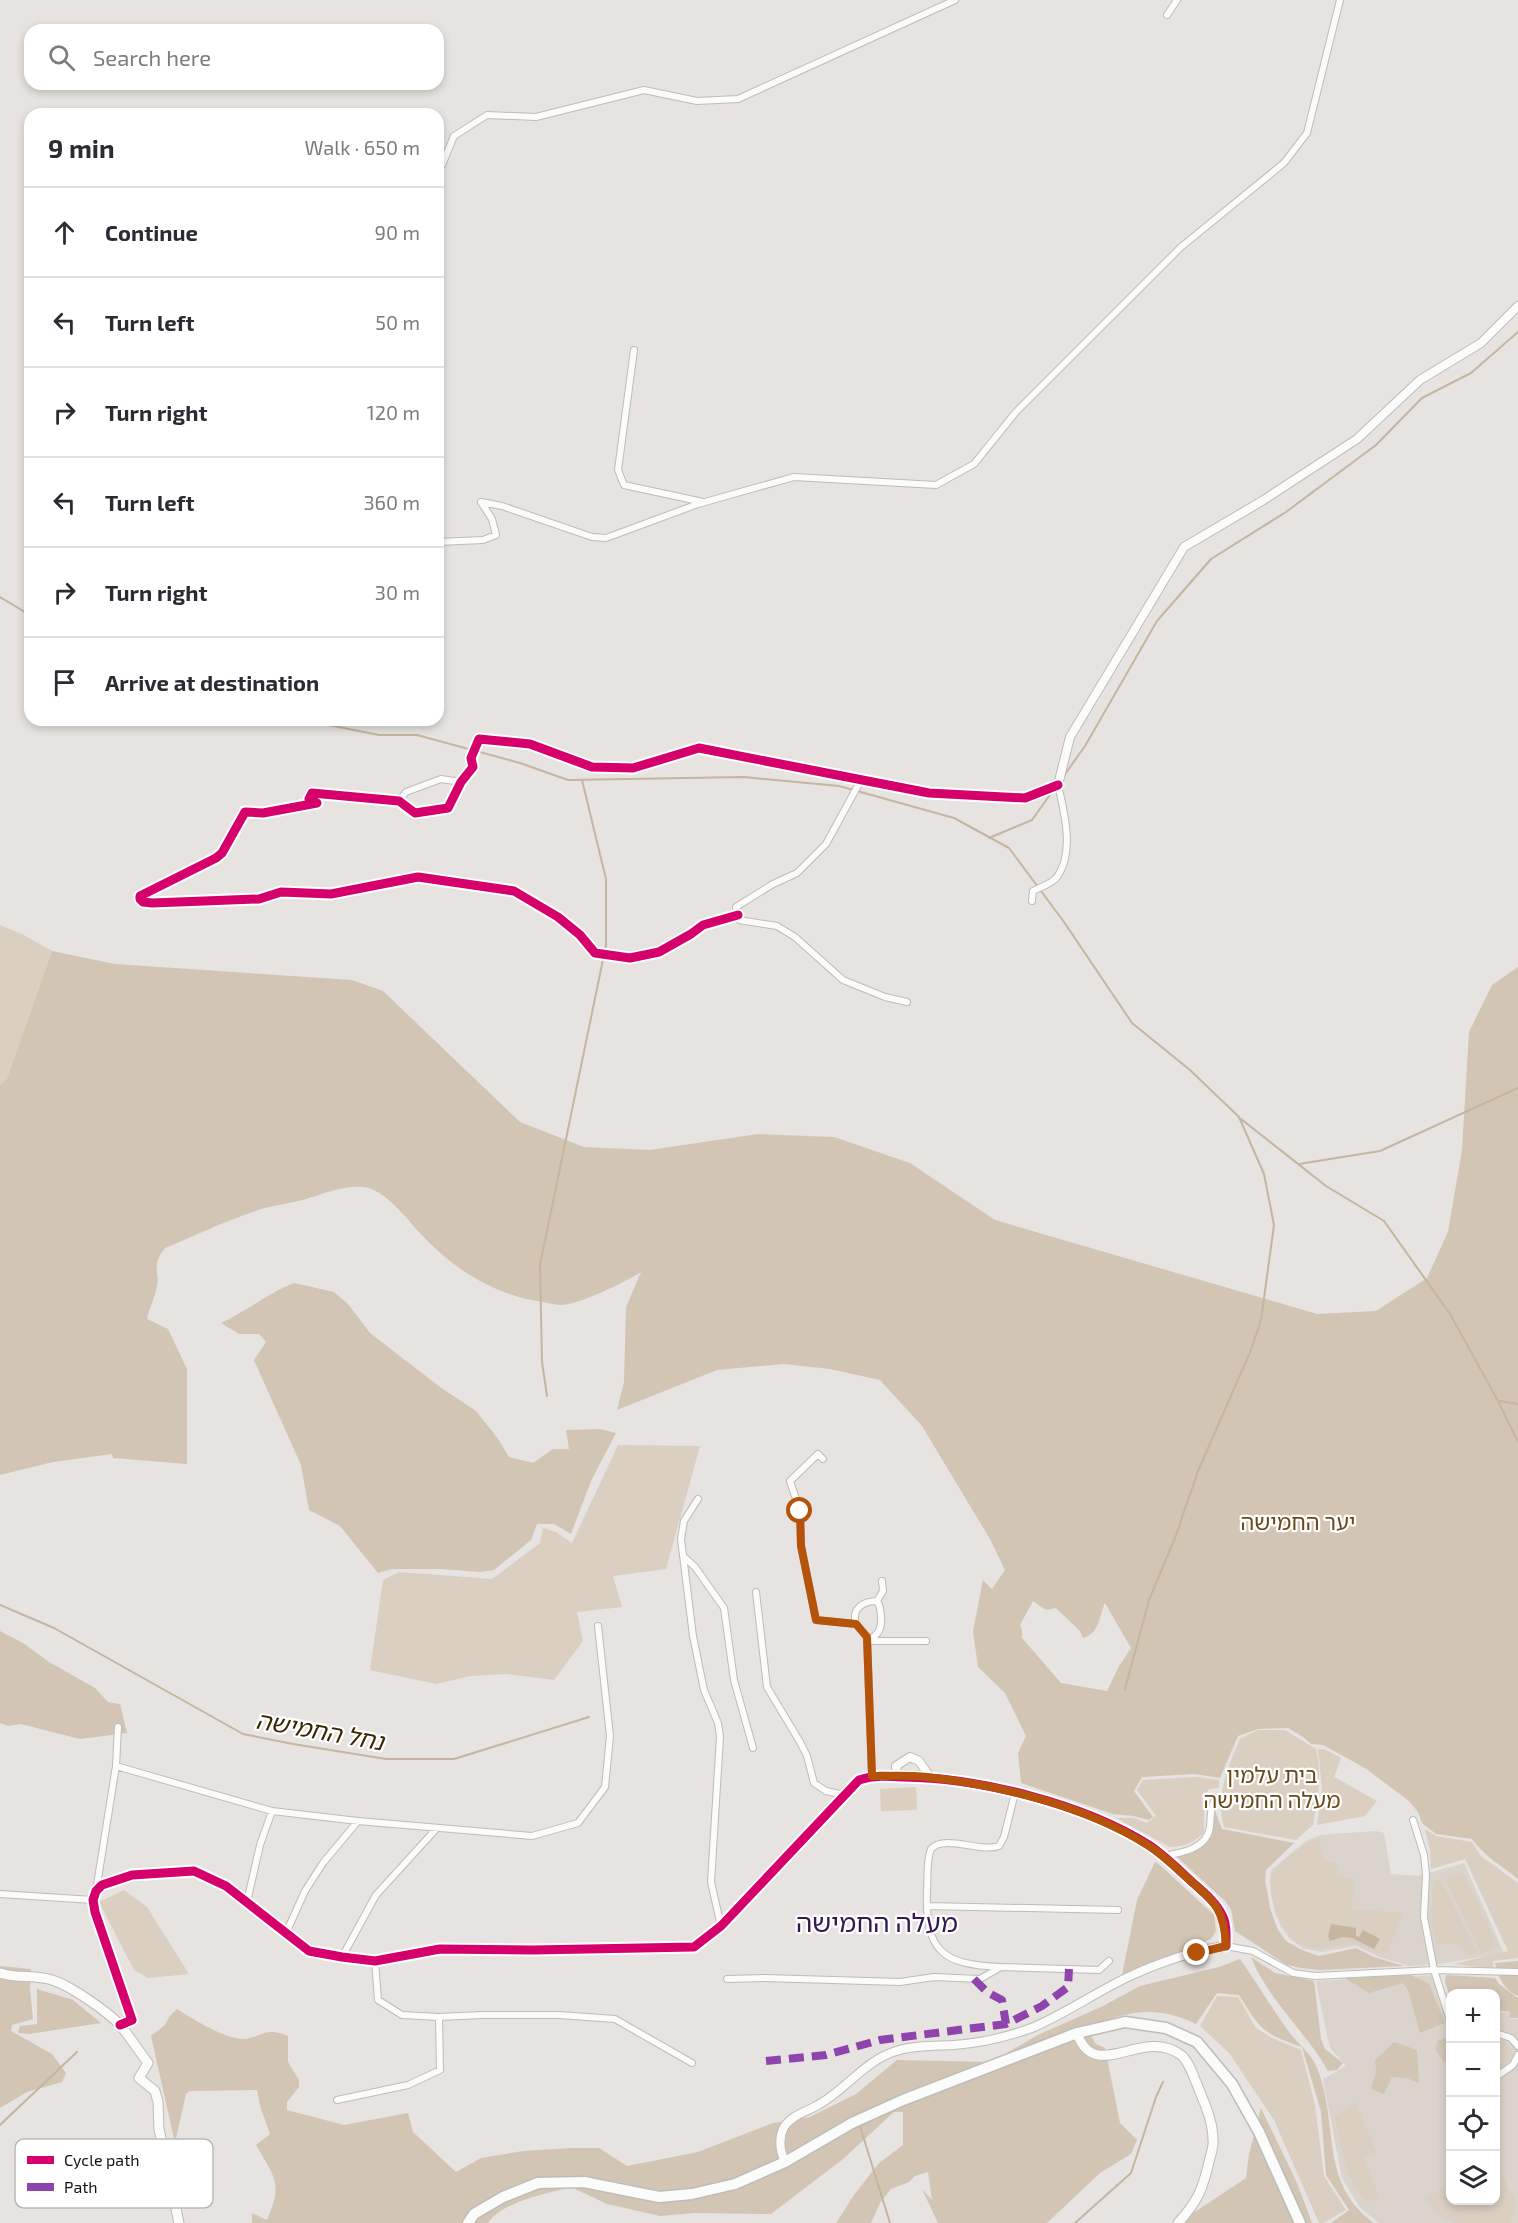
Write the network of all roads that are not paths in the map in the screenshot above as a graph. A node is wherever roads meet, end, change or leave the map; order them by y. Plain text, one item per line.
1 (955, 0) edge
2 (1177, 0) edge
3 (1340, 0) edge
4 (1167, 15) dead end
5 (444, 160) edge
6 (1518, 306) edge
7 (634, 350) dead end
8 (704, 502) junction
9 (444, 542) edge
10 (861, 780) junction
11 (461, 782) junction
12 (1058, 785) junction
13 (399, 801) junction
14 (1032, 901) dead end
15 (738, 915) junction
16 (907, 1002) dead end
17 (823, 1460) dead end
18 (698, 1499) dead end
19 (683, 1556) junction
20 (882, 1581) dead end
21 (756, 1593) dead end
22 (877, 1601) junction
23 (856, 1624) junction
24 (598, 1626) dead end
25 (868, 1641) junction
26 (926, 1641) dead end
27 (118, 1727) dead end
28 (753, 1748) dead end
29 (116, 1766) junction
30 (872, 1776) junction
31 (897, 1776) junction
32 (930, 1777) junction
33 (1015, 1793) junction
34 (844, 1795) junction
35 (1216, 1798) dead end
36 (272, 1811) junction
37 (1413, 1820) dead end
38 (358, 1821) junction
39 (437, 1828) junction
40 (1163, 1856) junction
41 (96, 1891) junction
42 (0, 1894) edge
43 (93, 1900) junction
44 (247, 1902) junction
45 (927, 1906) junction
46 (1118, 1910) dead end
47 (721, 1926) junction
48 (286, 1933) junction
49 (1226, 1946) junction
50 (342, 1957) junction
51 (1109, 1960) dead end
52 (375, 1961) junction
53 (1000, 1967) junction
54 (1434, 1970) junction
55 (1518, 1972) edge
56 (0, 1973) edge
57 (727, 1979) dead end
58 (1446, 2008) edge
59 (439, 2017) junction
60 (120, 2025) junction
61 (1077, 2033) junction
62 (1500, 2034) edge
63 (1518, 2046) edge
64 (1518, 2055) edge
65 (692, 2063) dead end
66 (1500, 2074) edge
67 (337, 2100) dead end
68 (161, 2139) edge
69 (785, 2162) junction
70 (176, 2208) edge
71 (179, 2223) edge
72 (468, 2223) edge
73 (1178, 2223) edge
74 (1300, 2223) edge

1 - 5 street
2 - 4 street
3 - 8 street
6 - 12 street
7 - 8 street
8 - 9 street
10 - 11 street
10 - 12 street
10 - 15 street
11 - 13 street
11 - 13 street
12 - 14 street
13 - 15 street
15 - 16 street
17 - 23 street
18 - 19 street
19 - 28 street
19 - 47 street
20 - 22 street
21 - 34 street
22 - 23 street
22 - 25 street
23 - 25 street
24 - 39 street
25 - 26 street
25 - 30 street
27 - 29 street
29 - 36 street
29 - 41 street
30 - 31 street
30 - 34 street
31 - 32 street
31 - 32 street
32 - 33 street
33 - 40 street
33 - 45 street
34 - 47 street
35 - 40 street
36 - 38 street
36 - 44 street
37 - 54 street
38 - 39 street
38 - 48 street
39 - 50 street
40 - 49 street
41 - 43 street
41 - 44 street
42 - 43 street
43 - 60 street
44 - 48 street
45 - 46 street
45 - 53 street
47 - 52 street
48 - 50 street
49 - 54 street
49 - 69 street
50 - 52 street
51 - 53 street
52 - 59 street
53 - 57 street
54 - 55 street
54 - 58 street
56 - 60 main road
59 - 65 street
59 - 67 street
60 - 68 main road
61 - 69 main road
61 - 73 main road
61 - 74 main road
62 - 63 street
64 - 66 street
69 - 72 main road
70 - 71 main road

